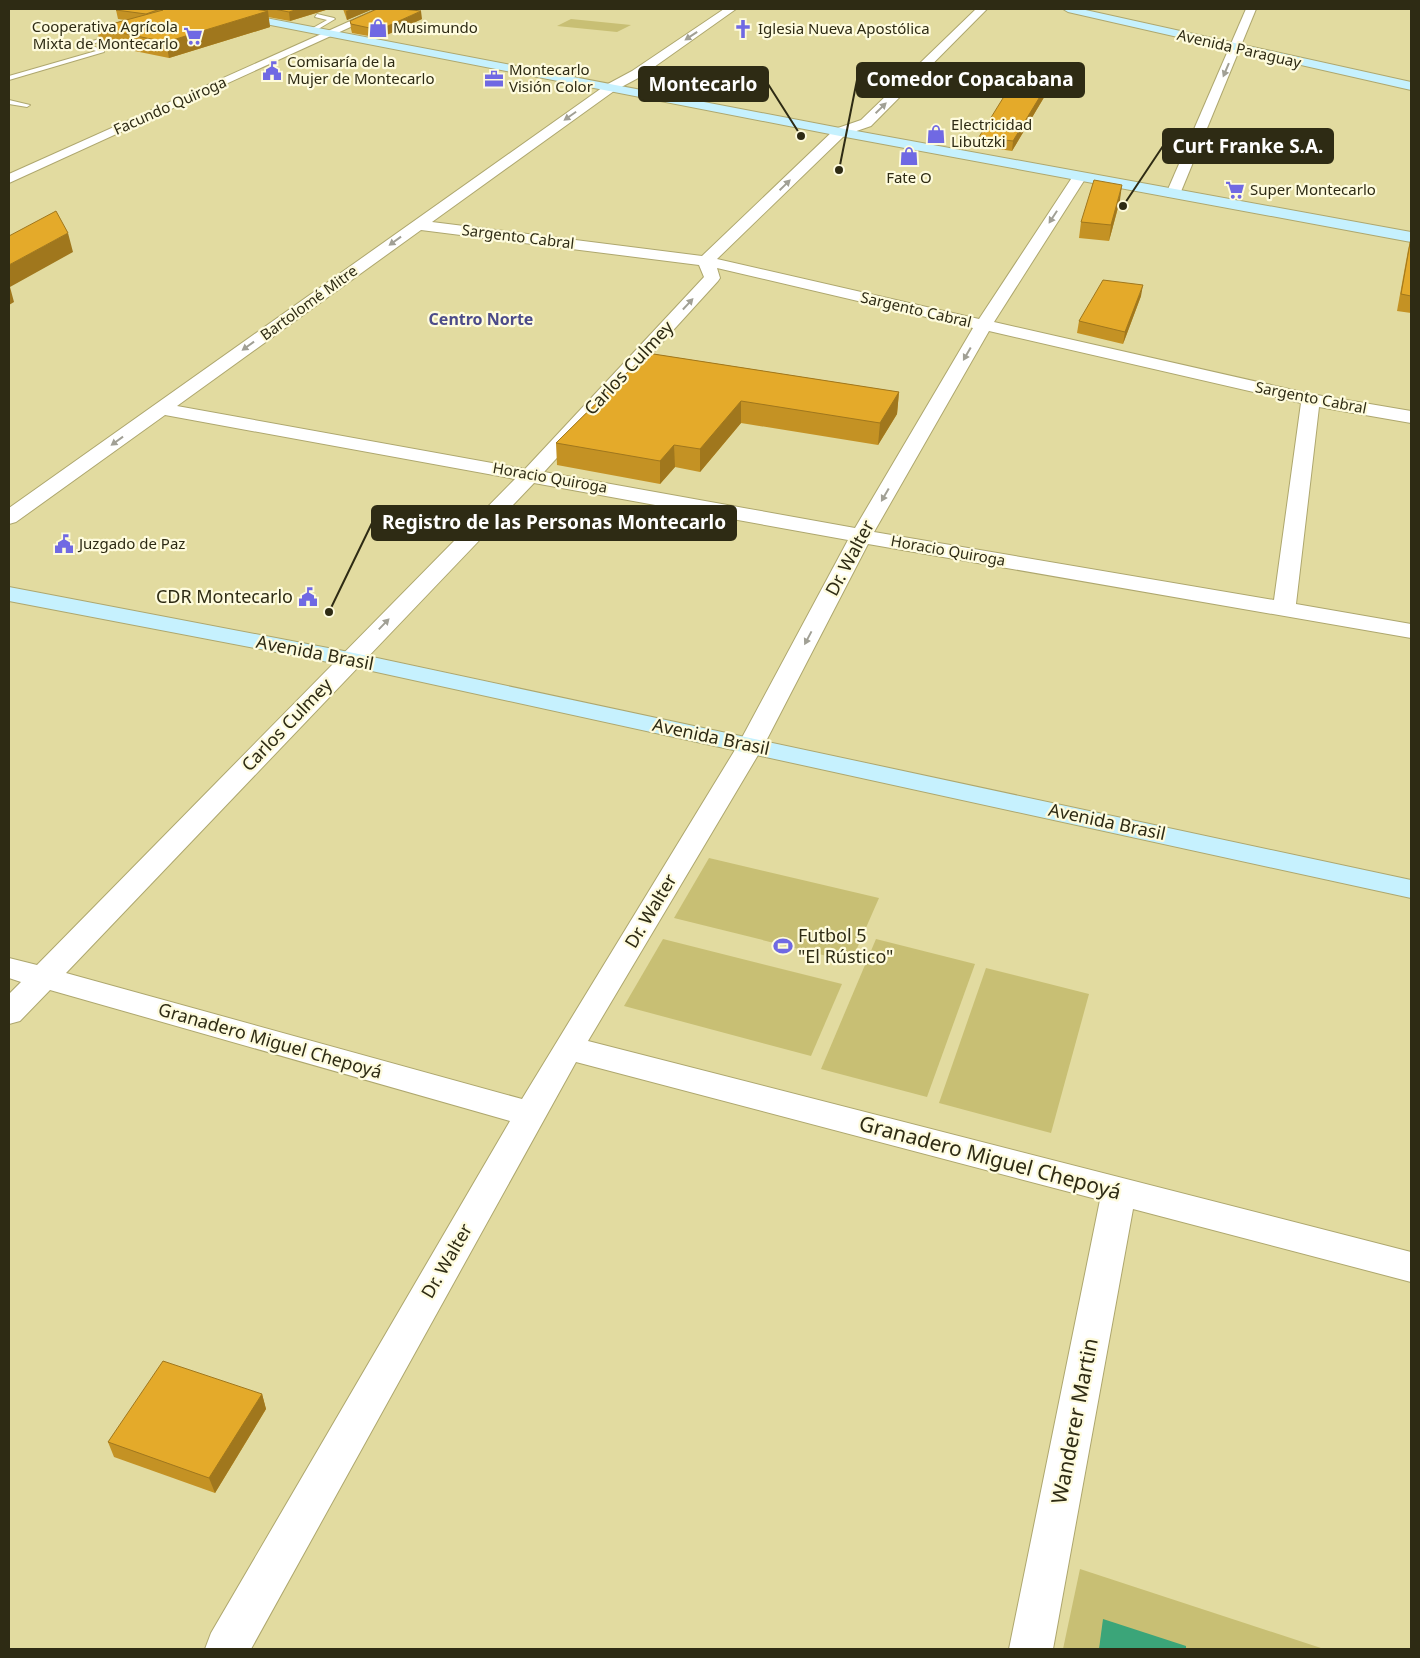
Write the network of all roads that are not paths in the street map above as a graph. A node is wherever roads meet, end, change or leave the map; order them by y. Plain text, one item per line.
1 (204, 9) edge
2 (385, 9) edge
3 (731, 9) edge
4 (1068, 9) edge
5 (1251, 9) edge
6 (964, 10) edge
7 (981, 10) edge
8 (248, 11) edge
9 (229, 14) junction
10 (317, 16) dead end
11 (313, 30) junction
12 (121, 34) edge
13 (331, 34) junction
14 (1236, 48) junction
15 (9, 78) edge
16 (1411, 86) edge
17 (610, 88) junction
18 (9, 102) edge
19 (27, 105) dead end
20 (840, 132) junction
21 (1080, 176) junction
22 (9, 178) edge
23 (1172, 194) junction
24 (417, 225) junction
25 (1411, 237) edge
26 (706, 261) junction
27 (983, 326) junction
28 (1311, 400) junction
29 (161, 409) junction
30 (1411, 416) edge
31 (530, 475) junction
32 (9, 518) edge
33 (861, 536) junction
34 (9, 594) edge
35 (1284, 609) junction
36 (1411, 631) edge
37 (349, 659) junction
38 (751, 745) junction
39 (1411, 889) edge
40 (9, 968) edge
41 (44, 978) junction
42 (9, 1013) edge
43 (568, 1048) junction
44 (530, 1114) junction
45 (1119, 1192) junction
46 (1411, 1267) edge
47 (227, 1649) edge
48 (1031, 1649) edge

1 - 9 main road
2 - 13 street, Facundo Quiroga
3 -> 17 street, Bartolomé Mitre
4 - 14 main road, Avenida Paraguay
5 - 14 street
6 - 7 street
20 -> 7 street
8 - 9 lane
9 - 11 main road
10 - 11 lane
11 - 13 main road
12 - 15 lane
13 - 17 main road
13 - 22 street, Facundo Quiroga
14 - 16 main road, Avenida Paraguay
14 -> 23 street
17 - 20 main road
17 -> 24 street, Bartolomé Mitre
18 - 19 lane
20 - 21 main road
26 -> 20 street
21 - 23 main road
21 -> 27 street, Dr. Walter
23 - 25 main road
24 - 26 street, Sargento Cabral
24 -> 29 street, Bartolomé Mitre
26 - 27 street, Sargento Cabral
31 -> 26 street, Carlos Culmey
27 - 28 street, Sargento Cabral
27 -> 33 street, Dr. Walter
28 - 30 street, Sargento Cabral
28 - 35 street
29 - 31 street, Horacio Quiroga
29 -> 32 street, Bartolomé Mitre
31 - 33 street, Horacio Quiroga
37 -> 31 street, Carlos Culmey
33 - 35 street, Horacio Quiroga
33 -> 38 street, Dr. Walter
34 - 37 main road, Avenida Brasil
35 - 36 street, Horacio Quiroga
37 - 38 main road, Avenida Brasil
37 - 41 street, Carlos Culmey
38 - 39 main road, Avenida Brasil
38 - 43 street, Dr. Walter
40 - 41 street, Granadero Miguel Chepoyá
41 - 42 street, Carlos Culmey
41 - 44 street, Granadero Miguel Chepoyá
43 - 44 street, Dr. Walter
43 - 45 street, Granadero Miguel Chepoyá
44 - 47 street, Dr. Walter
45 - 46 street, Granadero Miguel Chepoyá
45 - 48 street, Wanderer Martin

